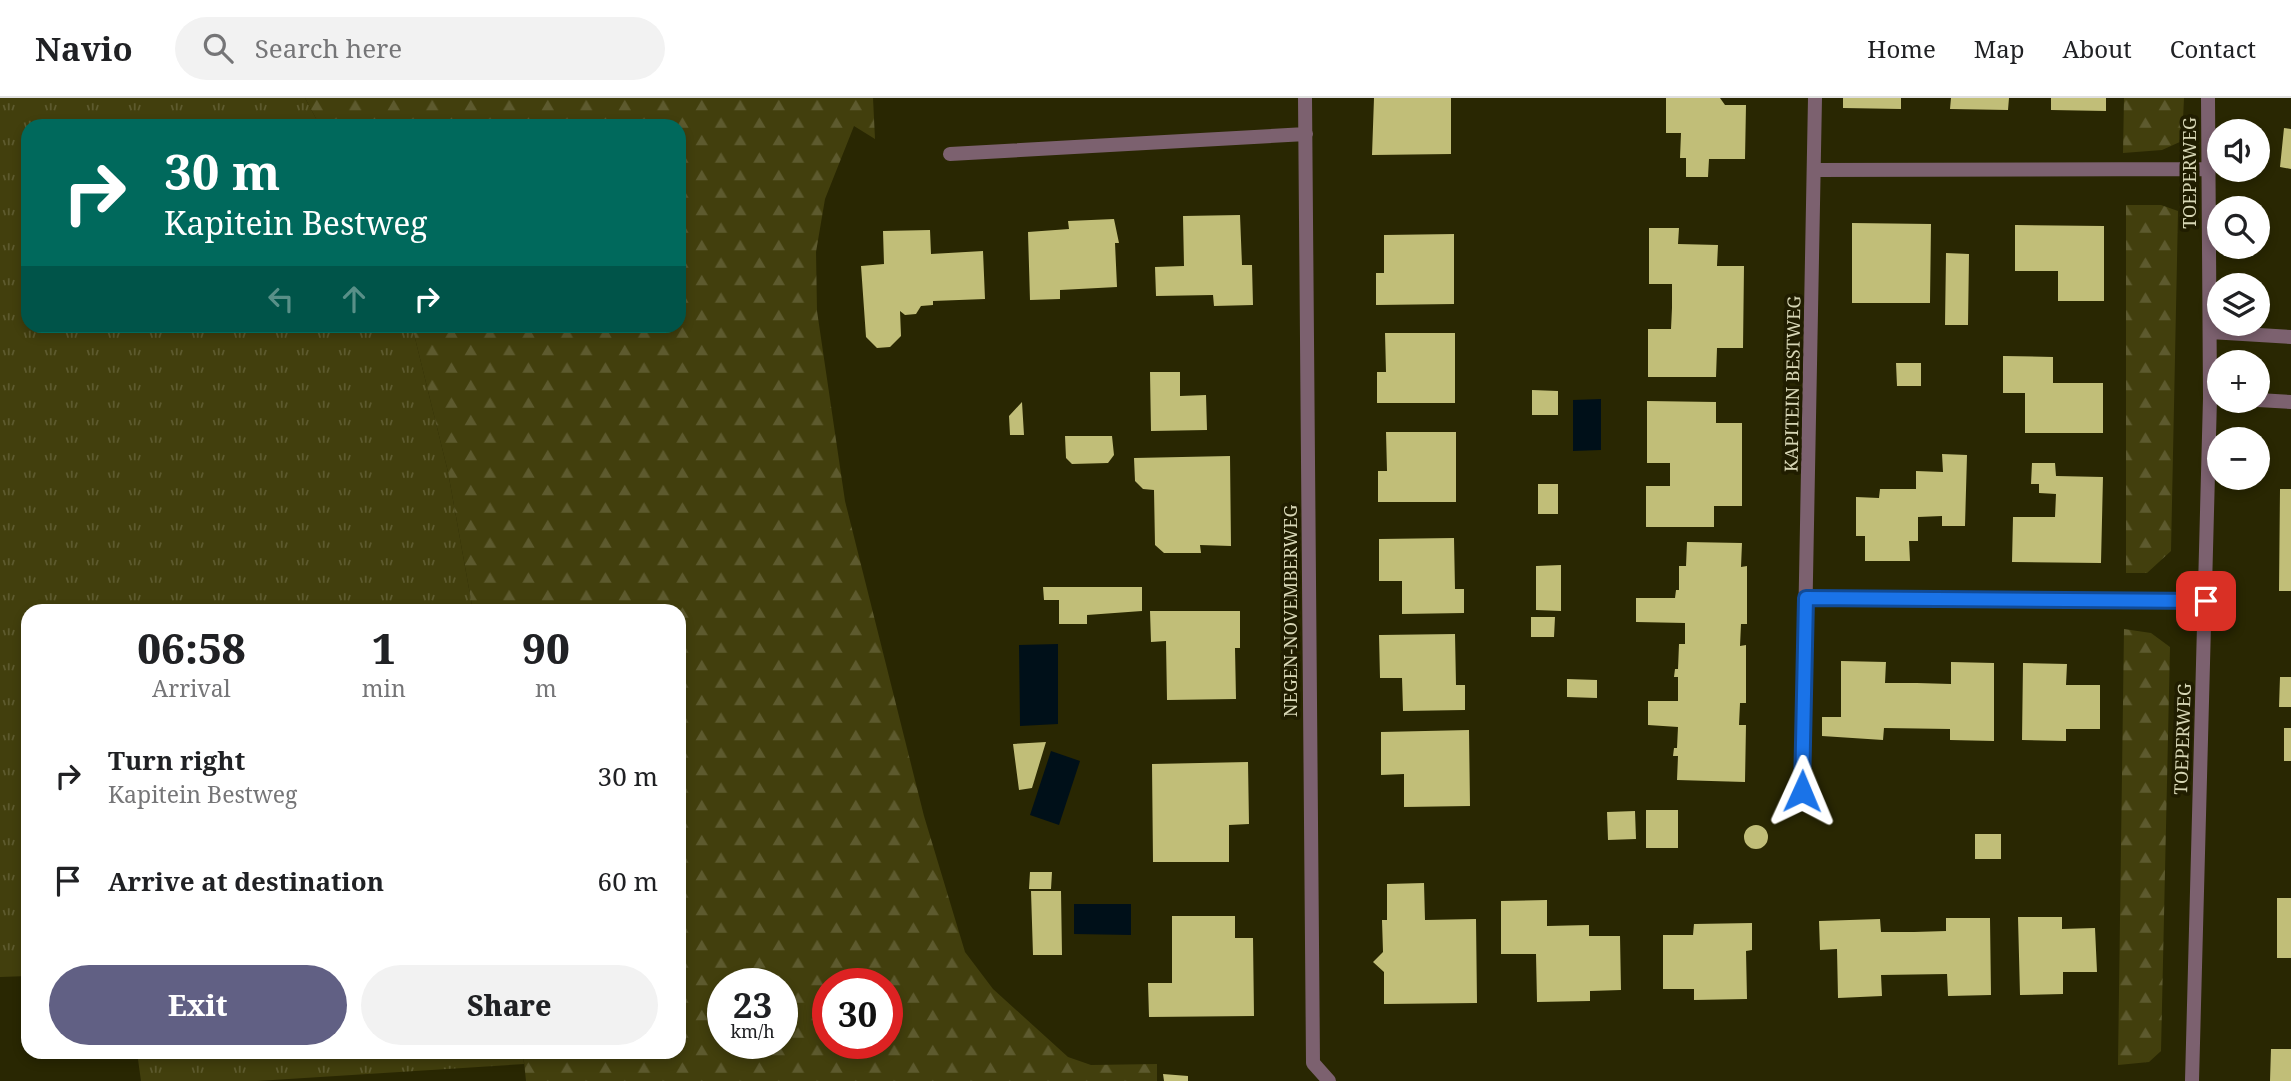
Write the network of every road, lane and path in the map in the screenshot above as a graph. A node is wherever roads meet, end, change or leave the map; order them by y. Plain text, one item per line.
1 (1305, 98) edge
2 (1815, 98) edge
3 (2208, 98) edge
4 (2208, 119) edge
5 (1306, 134) junction
6 (950, 154) dead end
7 (2207, 169) edge
8 (1816, 170) junction
9 (2207, 182) edge
10 (2209, 273) edge
11 (2270, 336) edge
12 (2291, 337) edge
13 (2270, 401) edge
14 (2291, 402) edge
15 (2214, 413) edge
16 (1806, 598) junction
17 (2206, 601) junction
18 (1802, 791) dead end
19 (1329, 1081) edge
20 (2192, 1081) edge

1 - 5 street, NEGEN-NOVEMBERWEG
2 - 8 street, KAPITEIN BESTWEG
3 - 4 street, TOEPERWEG
5 - 6 street
5 - 19 street, NEGEN-NOVEMBERWEG
7 - 8 street
8 - 16 street, KAPITEIN BESTWEG
9 - 10 street, TOEPERWEG
11 - 12 street
13 - 14 street
15 - 17 street, TOEPERWEG
16 - 17 street
16 - 18 street, KAPITEIN BESTWEG
17 - 20 street, TOEPERWEG

